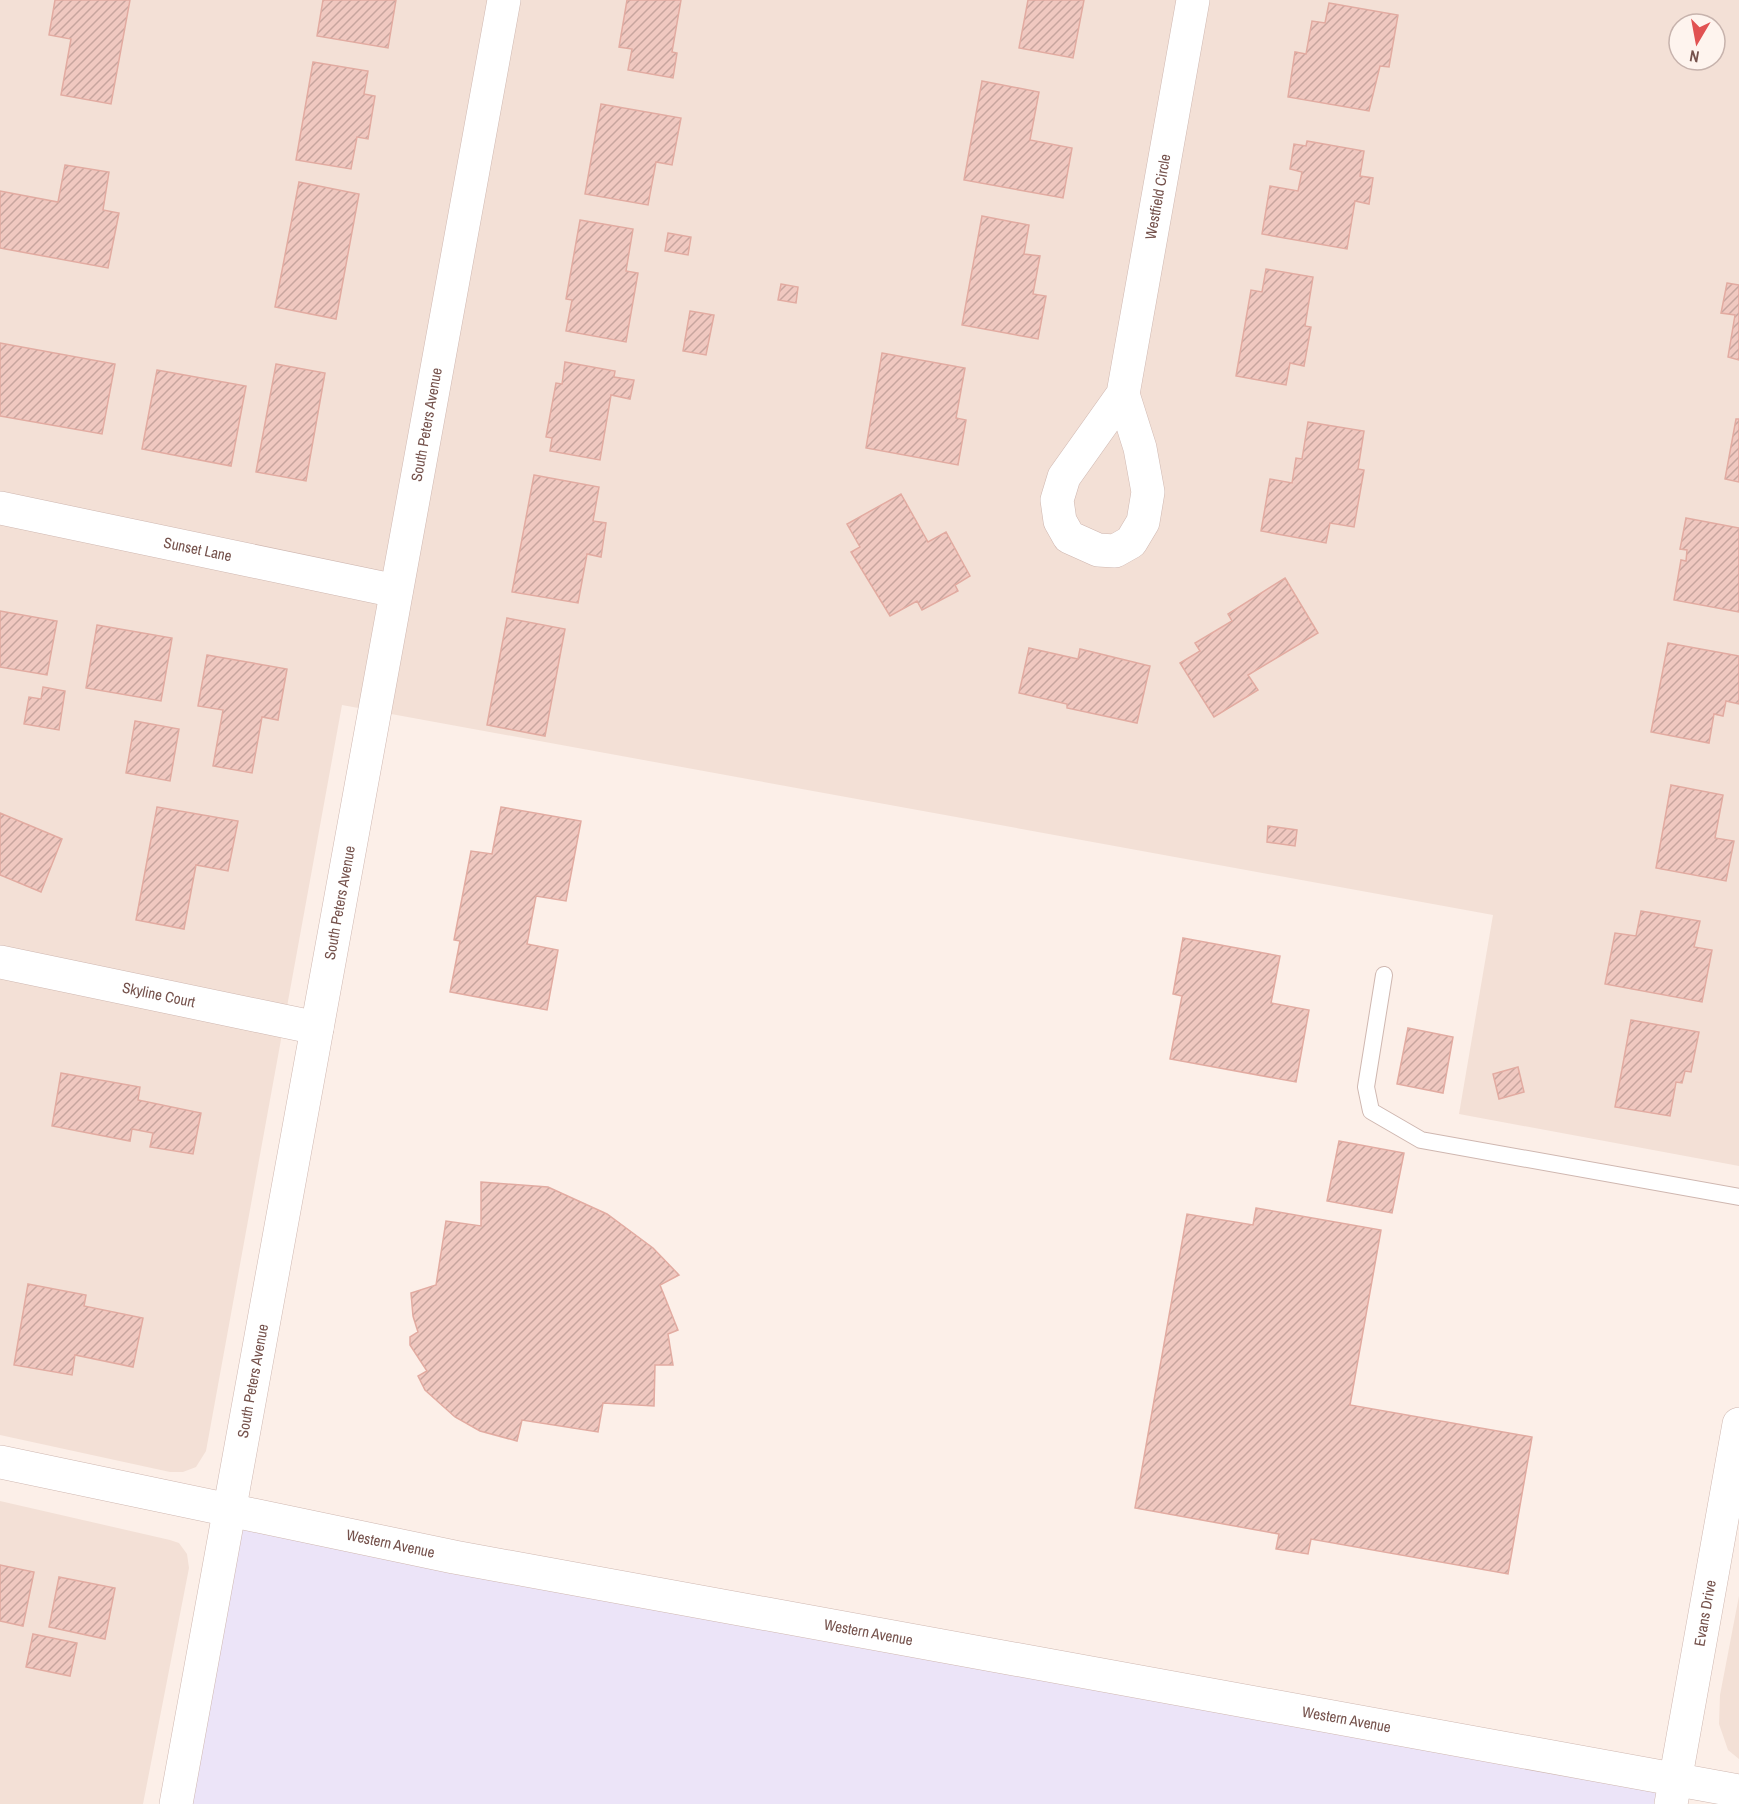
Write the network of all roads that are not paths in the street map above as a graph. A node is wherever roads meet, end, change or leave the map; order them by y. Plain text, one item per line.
1 (504, 0) edge
2 (1193, 0) edge
3 (1123, 394) dead end
4 (0, 508) edge
5 (396, 591) junction
6 (0, 962) edge
7 (1384, 975) dead end
8 (317, 1028) junction
9 (1739, 1197) edge
10 (1739, 1424) edge
11 (0, 1462) edge
12 (229, 1510) junction
13 (1673, 1791) edge
14 (1739, 1791) edge
15 (176, 1804) edge

1 - 5 street, South Peters Avenue
2 - 3 street, Westfield Circle
4 - 5 street, Sunset Lane
5 - 8 street, South Peters Avenue
6 - 8 street, Skyline Court
7 - 9 lane
8 - 12 street, South Peters Avenue
10 - 13 street, Evans Drive
11 - 12 street, Western Avenue
12 - 13 street, Western Avenue
12 - 15 street, South Peters Avenue
13 - 14 street, Western Avenue

